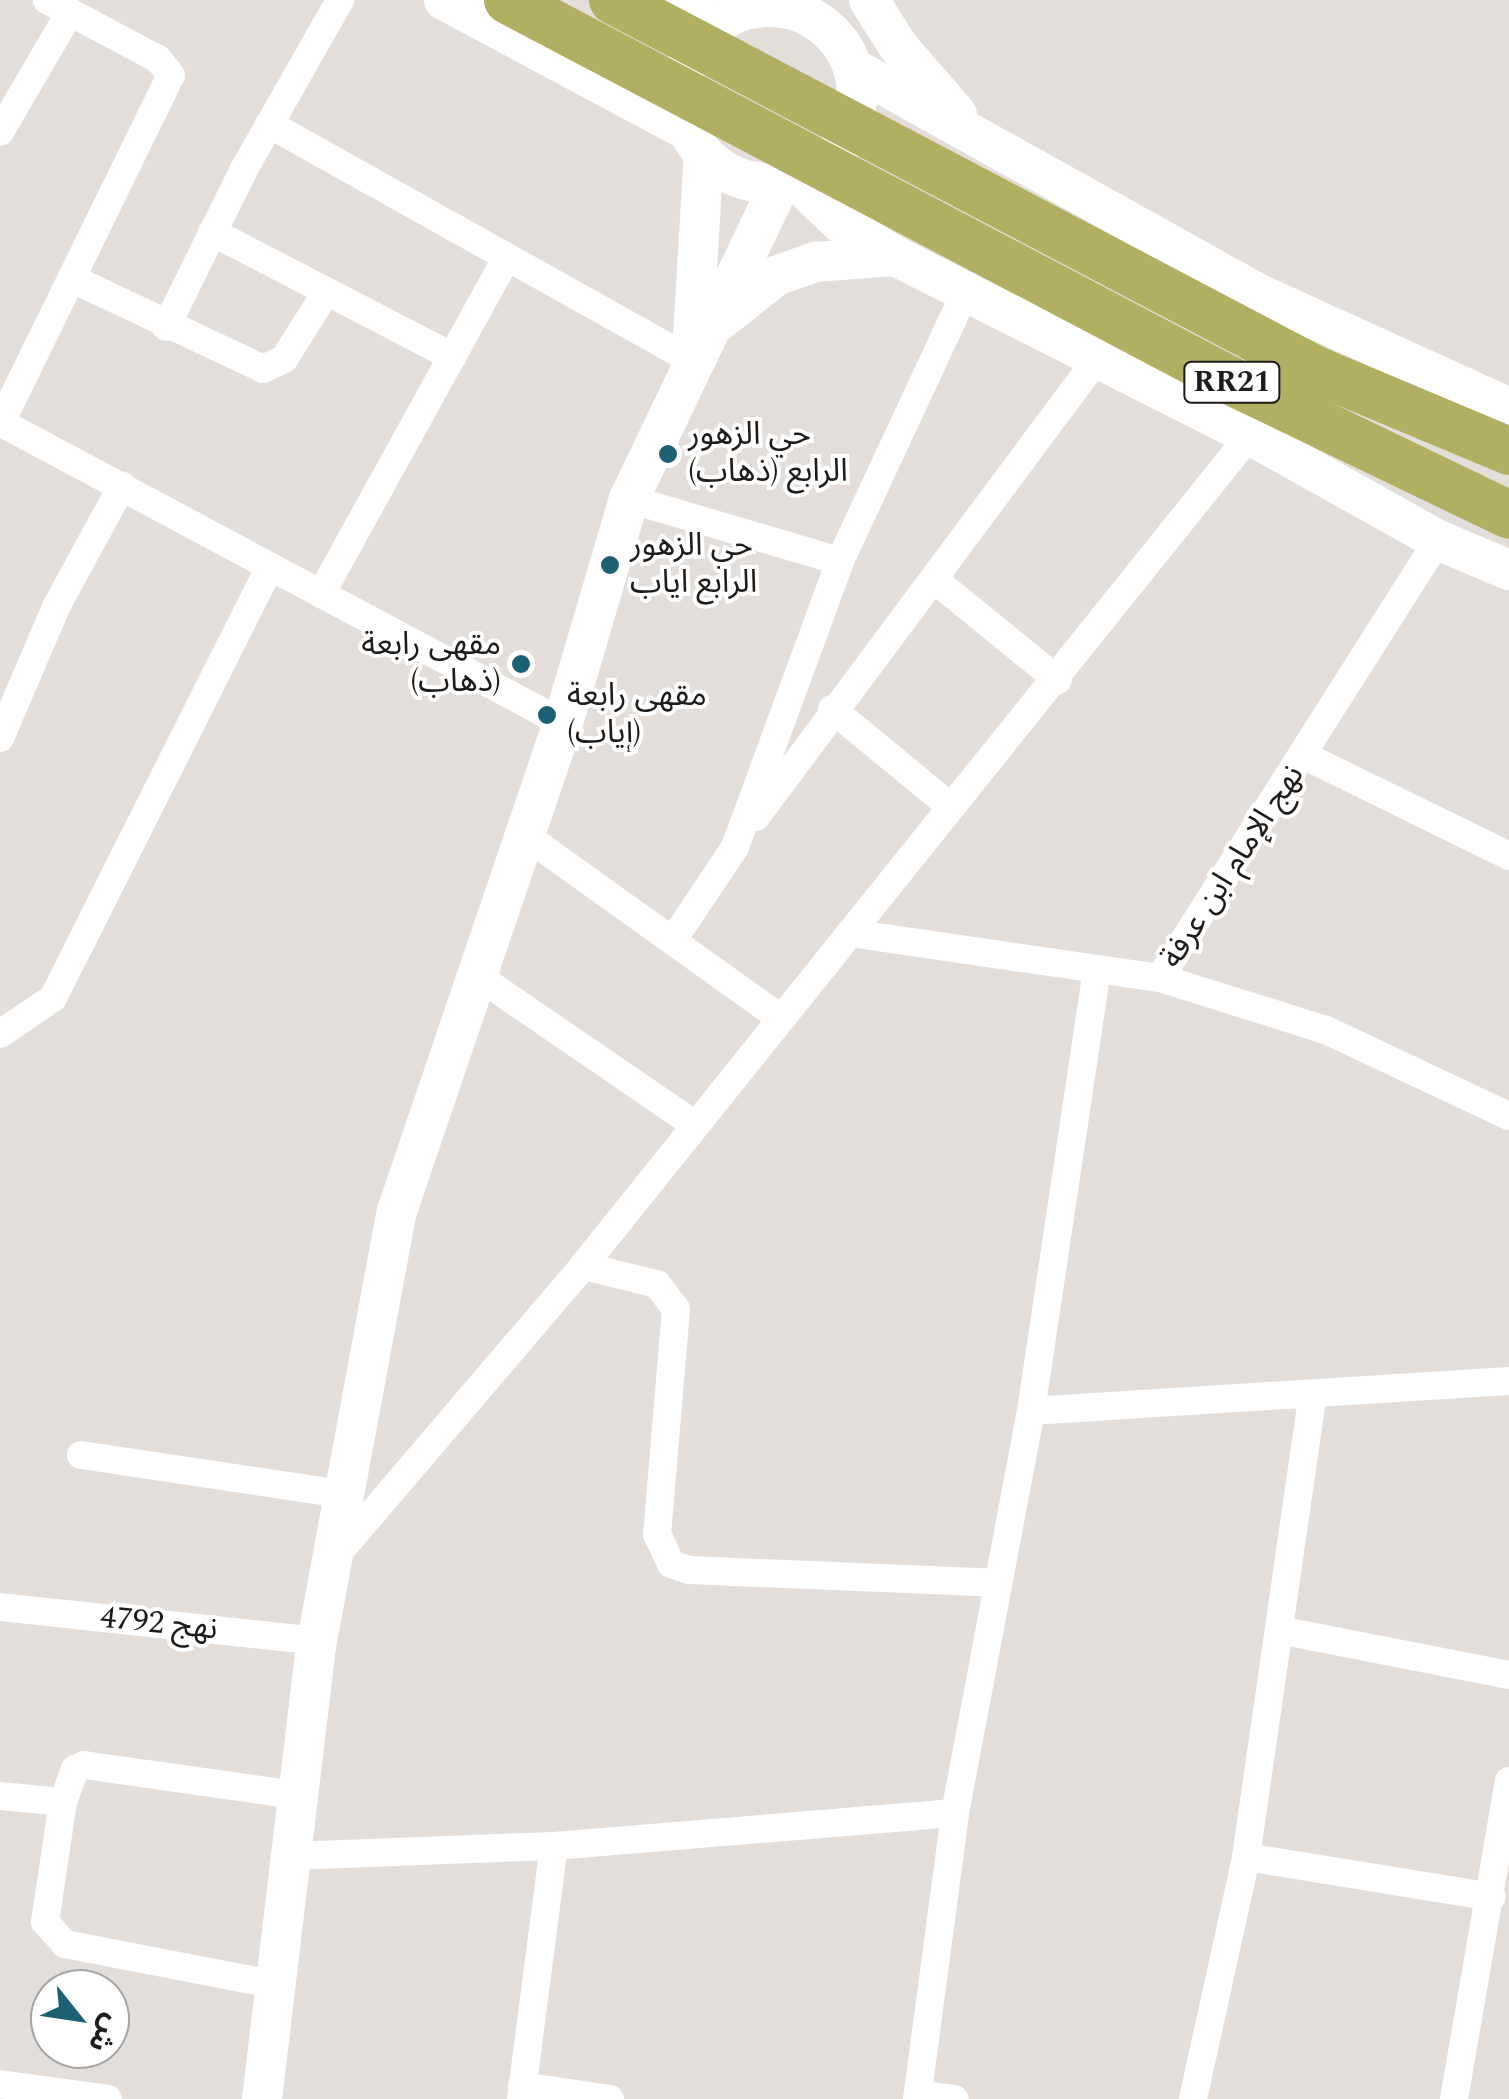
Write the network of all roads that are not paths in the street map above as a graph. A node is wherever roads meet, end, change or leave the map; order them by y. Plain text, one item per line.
1 (340, 0) edge
2 (444, 0) edge
3 (508, 0) edge
4 (612, 0) edge
5 (680, 0) edge
6 (825, 0) edge
7 (869, 0) edge
8 (58, 6) edge
9 (730, 13) edge
10 (846, 54) junction
11 (269, 124) junction
12 (0, 130) edge
13 (697, 143) junction
14 (989, 144) junction
15 (788, 181) junction
16 (212, 232) junction
17 (895, 256) junction
18 (506, 258) junction
19 (75, 280) junction
20 (327, 291) junction
21 (965, 293) junction
22 (166, 327) junction
23 (453, 357) junction
24 (1097, 359) junction
25 (691, 360) junction
26 (1509, 408) edge
27 (0, 422) edge
28 (1250, 436) junction
29 (1509, 451) edge
30 (122, 486) junction
31 (630, 499) junction
32 (1509, 515) edge
33 (1438, 540) junction
34 (840, 561) junction
35 (270, 569) junction
36 (1509, 570) edge
37 (936, 581) junction
38 (321, 594) junction
39 (1058, 680) junction
40 (832, 708) junction
41 (563, 723) junction
42 (0, 738) edge
43 (1305, 756) junction
44 (951, 807) junction
45 (526, 836) junction
46 (735, 847) junction
47 (1509, 856) edge
48 (850, 933) junction
49 (674, 937) junction
50 (1098, 969) junction
51 (479, 977) junction
52 (1160, 978) junction
53 (779, 1017) junction
54 (0, 1034) edge
55 (1509, 1116) edge
56 (694, 1124) junction
57 (583, 1266) junction
58 (1509, 1381) edge
59 (1312, 1398) junction
60 (1031, 1411) junction
61 (81, 1455) dead end
62 (342, 1494) junction
63 (333, 1559) junction
64 (996, 1583) junction
65 (0, 1607) edge
66 (1279, 1630) junction
67 (317, 1641) junction
68 (1509, 1675) edge
69 (1509, 1781) edge
70 (294, 1795) junction
71 (0, 1796) edge
72 (63, 1802) junction
73 (955, 1813) junction
74 (554, 1846) junction
75 (291, 1856) junction
76 (1246, 1857) junction
77 (1492, 1898) junction
78 (272, 1984) junction
79 (0, 2084) edge
80 (521, 2092) edge
81 (918, 2096) edge
82 (108, 2099) edge
83 (262, 2099) edge
84 (610, 2099) edge
85 (955, 2099) edge
86 (1193, 2099) edge
87 (1454, 2099) edge

1 - 11 street
2 - 13 main road
3 - 32 highway, RR21
4 - 29 highway, RR21
5 - 9 main road
6 - 10 main road
7 - 14 main road
8 - 12 street
8 - 19 street
9 - 10 main road
9 - 13 main road
10 - 14 main road
10 - 15 main road
11 - 16 street
11 - 18 street
13 - 15 main road
13 - 25 main road
14 - 26 main road
15 - 17 main road
15 - 25 main road
16 - 20 street
16 - 22 street
17 - 21 main road
17 - 25 main road
18 - 23 street
18 - 25 street
19 - 22 street
19 - 27 street
20 - 22 street
20 - 23 street
21 - 24 main road
21 - 34 street
23 - 38 street
24 - 28 main road
24 - 37 street
25 - 31 main road
27 - 30 street
28 - 33 main road
28 - 39 street
30 - 35 street
30 - 42 street
31 - 34 street
31 - 41 main road
33 - 36 main road
33 - 43 street, نهج الإمام ابن عرفة
34 - 46 street
35 - 38 street
35 - 54 street
37 - 39 street
37 - 40 street
38 - 41 street
39 - 44 street
40 - 44 street
40 - 46 street
41 - 45 main road
43 - 47 street
43 - 52 street, نهج الإمام ابن عرفة
44 - 48 street
45 - 49 street
45 - 51 main road
46 - 49 street
48 - 50 street
48 - 53 street
49 - 53 street
50 - 52 street
50 - 60 street
51 - 56 street
51 - 62 main road
52 - 55 street, نهج الإمام ابن عرفة
53 - 56 street
56 - 57 street
57 - 63 street
57 - 64 street
58 - 59 street
59 - 60 street
59 - 66 street
60 - 64 street
61 - 62 street
62 - 63 main road
63 - 67 main road
64 - 73 street
65 - 67 street, نهج 4792
66 - 68 street
66 - 76 street
67 - 70 main road
69 - 77 street
70 - 72 street
70 - 75 main road
71 - 72 street
72 - 78 street
73 - 74 street
73 - 81 street
74 - 75 street
74 - 80 street
75 - 78 main road
76 - 77 street
76 - 86 street
77 - 87 street
78 - 83 main road
79 - 82 street
80 - 84 street
81 - 85 street

